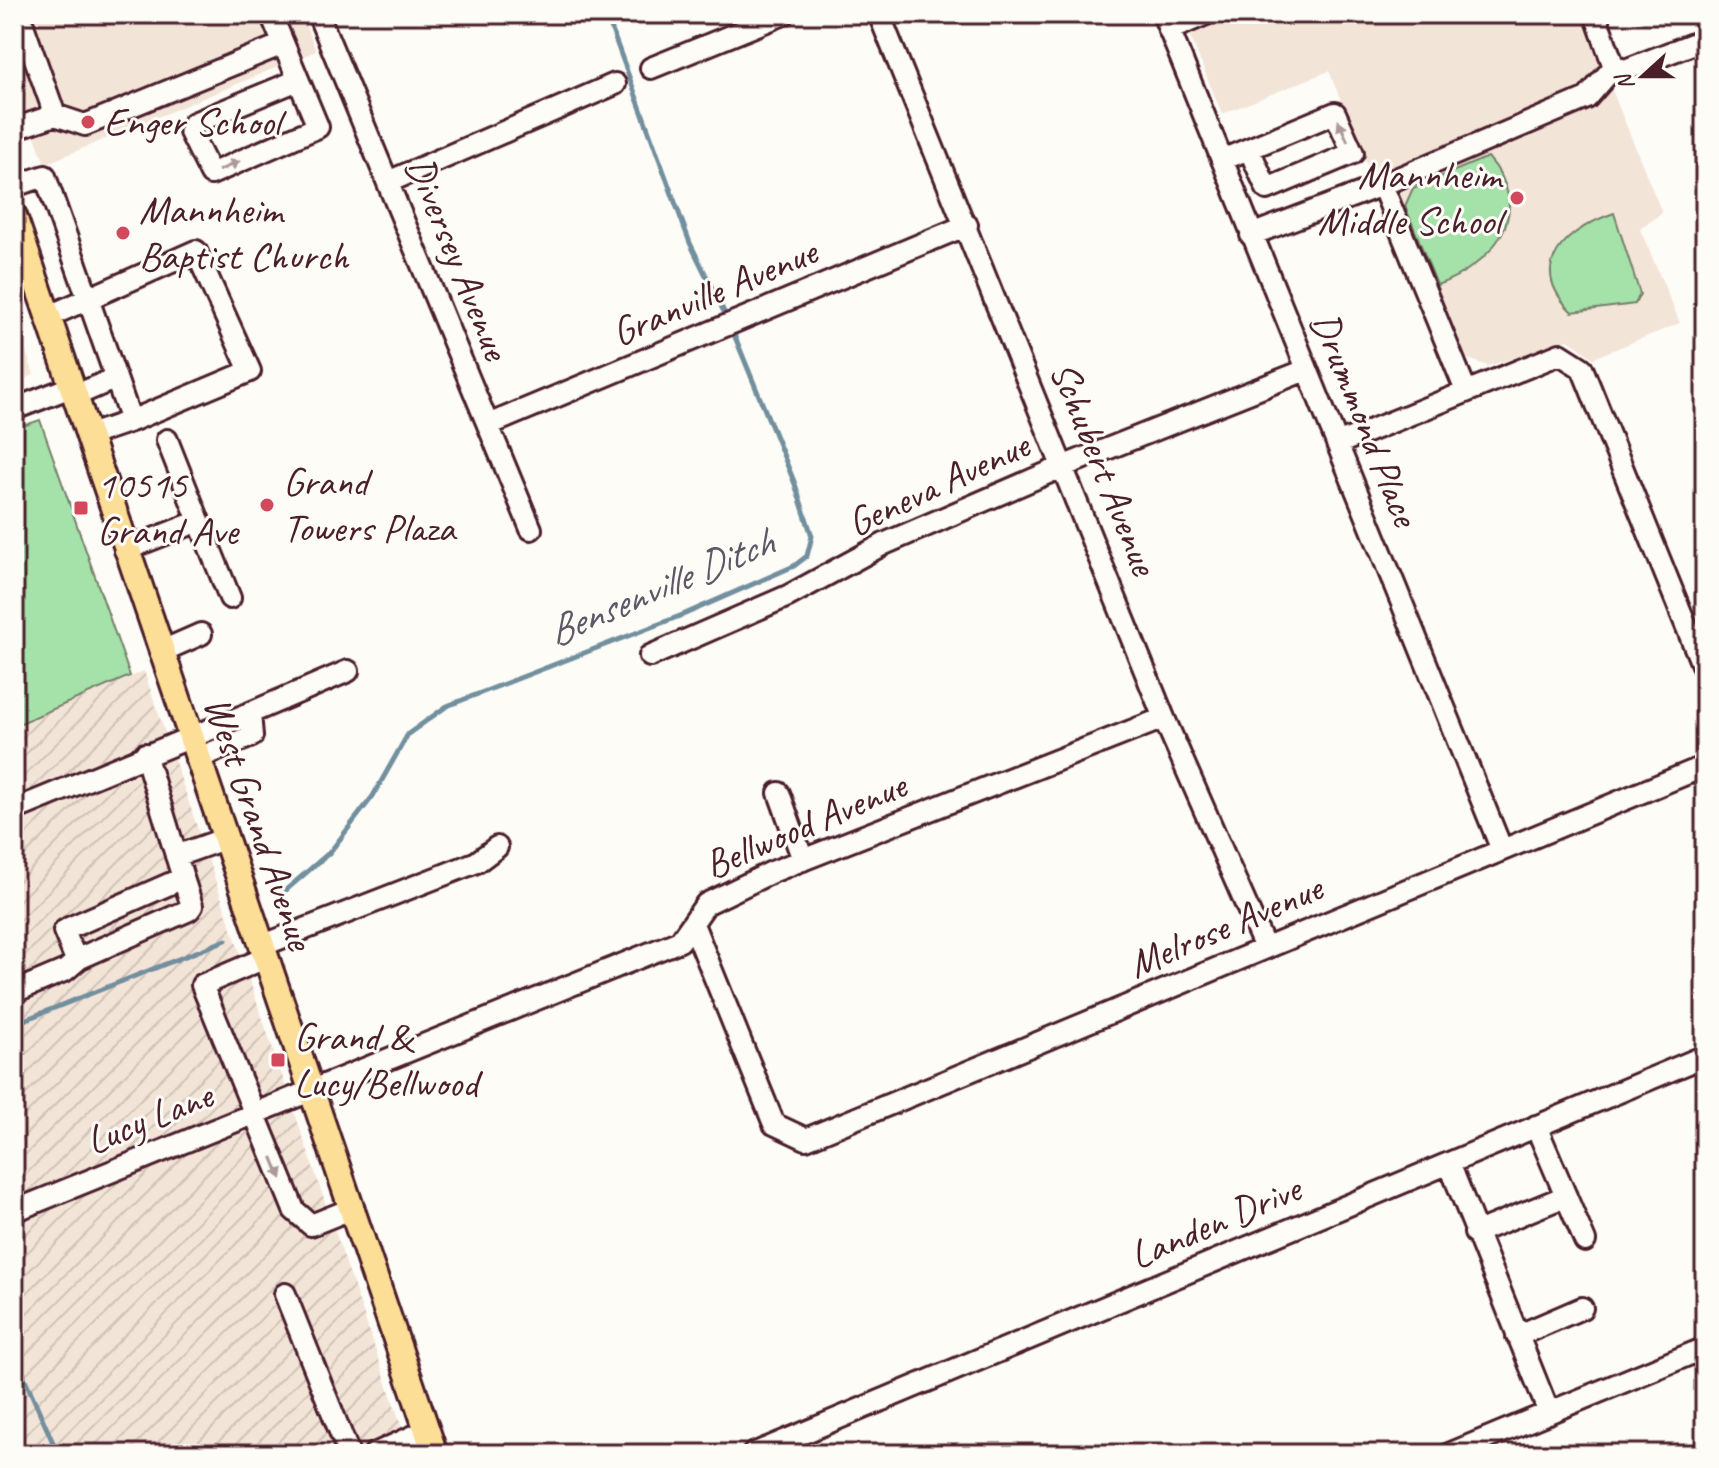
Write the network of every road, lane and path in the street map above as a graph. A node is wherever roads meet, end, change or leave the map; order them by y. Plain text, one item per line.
1 (271, 14) edge
2 (318, 14) edge
3 (784, 14) edge
4 (879, 14) edge
5 (1206, 14) edge
6 (1595, 14) edge
7 (18, 18) edge
8 (1166, 22) edge
9 (1705, 39) edge
10 (283, 44) junction
11 (1614, 67) junction
12 (651, 68) dead end
13 (298, 80) junction
14 (615, 84) dead end
15 (55, 115) junction
16 (14, 129) edge
17 (1249, 149) junction
18 (1222, 160) junction
19 (388, 182) junction
20 (1382, 185) junction
21 (14, 186) edge
22 (14, 216) edge
23 (967, 225) junction
24 (1251, 235) junction
25 (88, 300) junction
26 (47, 317) junction
27 (1306, 370) junction
28 (116, 378) junction
29 (1466, 391) junction
30 (72, 392) junction
31 (14, 409) edge
32 (131, 421) junction
33 (488, 425) junction
34 (87, 436) junction
35 (167, 440) dead end
36 (1337, 444) junction
37 (1064, 466) junction
38 (199, 521) junction
39 (531, 529) dead end
40 (125, 550) junction
41 (230, 598) dead end
42 (201, 634) dead end
43 (160, 652) junction
44 (650, 656) dead end
45 (348, 671) dead end
46 (1705, 672) edge
47 (1164, 718) junction
48 (192, 748) junction
49 (145, 754) junction
50 (1705, 766) edge
51 (779, 793) dead end
52 (14, 810) edge
53 (224, 839) junction
54 (497, 847) dead end
55 (1502, 850) junction
56 (176, 856) junction
57 (803, 860) junction
58 (183, 878) junction
59 (693, 924) junction
60 (1265, 948) junction
61 (263, 952) junction
62 (80, 958) junction
63 (14, 992) edge
64 (1705, 1056) edge
65 (311, 1092) junction
66 (254, 1113) junction
67 (1536, 1126) junction
68 (1449, 1163) junction
69 (1566, 1196) junction
70 (351, 1209) junction
71 (14, 1211) edge
72 (1475, 1233) junction
73 (1585, 1241) dead end
74 (285, 1294) dead end
75 (1582, 1308) dead end
76 (1517, 1336) junction
77 (1705, 1348) edge
78 (1549, 1413) junction
79 (427, 1430) junction
80 (349, 1454) edge
81 (374, 1454) edge
82 (435, 1454) edge
83 (753, 1454) edge
84 (1449, 1454) edge

1 - 10 street
2 - 19 street, Diversey Avenue
3 - 12 street
4 - 23 street, Schubert Avenue
5 - 8 street
6 - 11 street
7 - 15 street
8 - 18 street, Drummond Place
9 - 11 street
10 - 13 street
10 - 15 street
11 - 20 street
13 -> 13 street
14 - 19 street
15 - 16 street
17 -> 17 street
17 - 18 street
18 - 24 street, Drummond Place
19 - 33 street, Diversey Avenue
20 - 24 street
20 - 29 street
21 - 25 street
22 - 26 main road, West Grand Avenue
23 - 33 street, Granville Avenue
23 - 37 street, Schubert Avenue
24 - 27 street, Drummond Place
25 - 26 street
25 - 28 street
25 - 32 street
26 - 30 main road, West Grand Avenue
27 - 36 street, Drummond Place
27 - 37 street, Geneva Avenue
28 - 30 street
28 - 32 street
29 - 36 street
29 - 46 street
30 - 31 street
30 - 34 main road, West Grand Avenue
32 - 34 street
33 - 39 street, Diversey Avenue
34 - 40 main road, West Grand Avenue
35 - 38 street
36 - 55 street, Drummond Place
37 - 44 street, Geneva Avenue
37 - 47 street, Schubert Avenue
38 - 40 street
38 - 41 street
40 - 43 main road, West Grand Avenue
42 - 43 street
43 - 48 main road, West Grand Avenue
45 - 48 street
47 - 57 street, Bellwood Avenue
47 - 60 street, Schubert Avenue
48 - 49 street
48 - 53 main road, West Grand Avenue
49 - 52 street
49 - 56 street
50 - 55 street, Melrose Avenue
51 - 57 street
53 - 56 street
53 - 61 main road, West Grand Avenue
54 - 61 street
55 - 60 street, Melrose Avenue
56 - 58 street
57 - 59 street, Bellwood Avenue
58 - 62 street
58 - 62 street
59 - 60 street, Melrose Avenue
59 - 65 street, Bellwood Avenue
61 - 65 main road, West Grand Avenue
61 - 66 street
62 - 63 street
64 - 67 street, Landen Drive
65 - 66 street, Lucy Lane
65 - 70 main road, West Grand Avenue
66 -> 70 street
66 - 71 street, Lucy Lane
67 - 68 street, Landen Drive
67 - 69 street
68 - 72 street
68 - 83 street, Landen Drive
69 - 72 street
69 - 73 street
70 - 79 main road, West Grand Avenue
72 - 76 street
74 - 80 street
75 - 76 street
76 - 78 street
77 - 78 street
78 - 84 street
79 - 81 street
79 - 82 main road, West Grand Avenue

